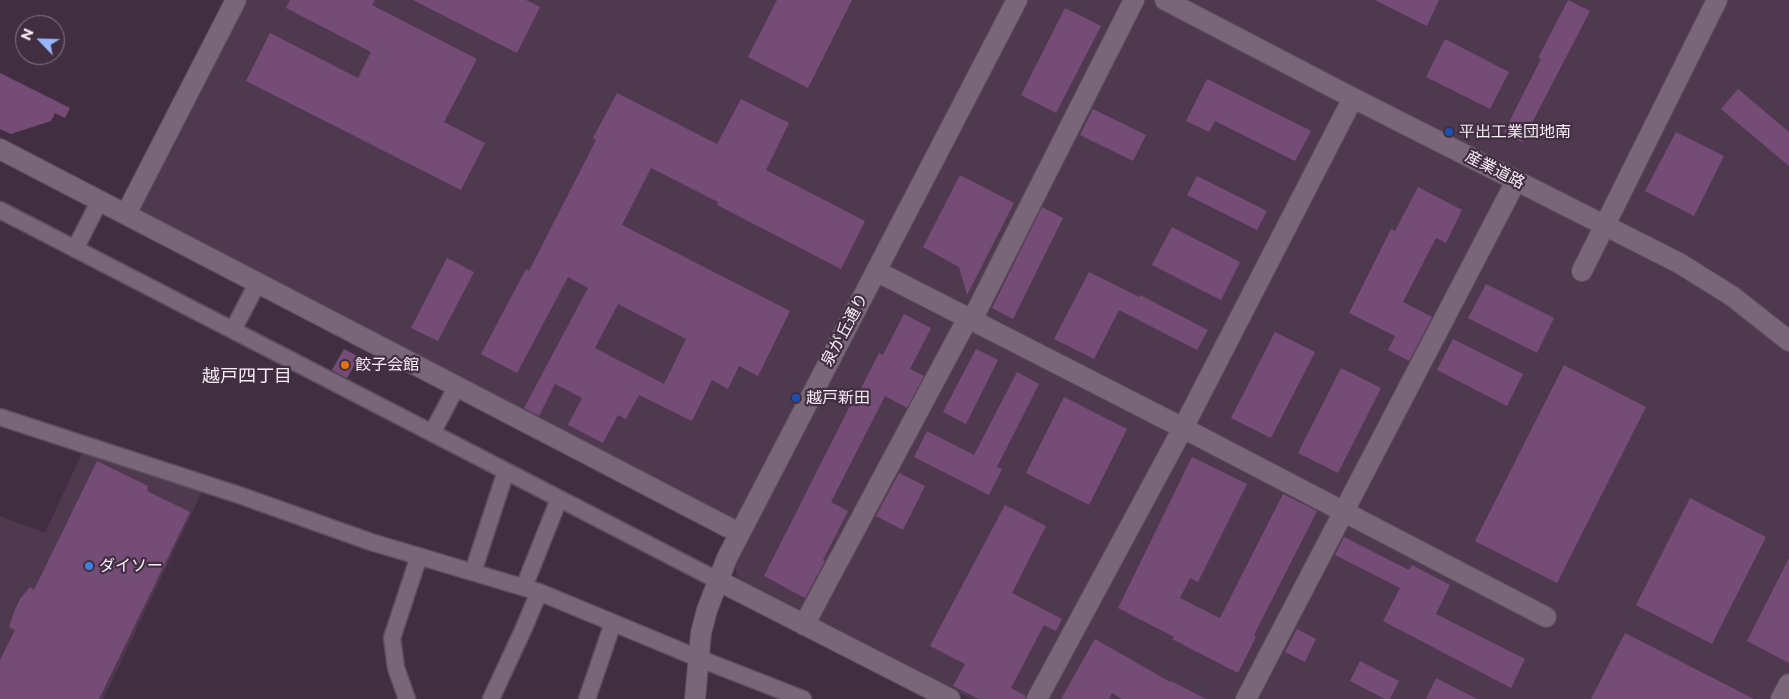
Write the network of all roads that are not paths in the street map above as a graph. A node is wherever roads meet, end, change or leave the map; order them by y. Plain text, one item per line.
1 (236, 0) edge
2 (1017, 0) edge
3 (1134, 0) edge
4 (1165, 0) edge
5 (1718, 0) edge
6 (1352, 98) junction
7 (0, 149) edge
8 (1516, 181) junction
9 (100, 200) junction
10 (0, 210) edge
11 (126, 214) junction
12 (1604, 225) junction
13 (75, 249) junction
14 (876, 271) junction
15 (1582, 271) dead end
16 (258, 282) junction
17 (970, 319) junction
18 (233, 330) junction
19 (1789, 340) edge
20 (457, 386) junction
21 (0, 417) edge
22 (1183, 428) junction
23 (432, 433) junction
24 (506, 471) junction
25 (559, 498) junction
26 (1344, 513) junction
27 (739, 533) junction
28 (420, 556) junction
29 (473, 572) junction
30 (717, 580) junction
31 (531, 590) junction
32 (1546, 617) dead end
33 (613, 623) junction
34 (804, 625) junction
35 (698, 658) junction
36 (1789, 684) edge
37 (407, 699) edge
38 (491, 699) edge
39 (588, 699) edge
40 (696, 699) edge
41 (803, 699) edge
42 (950, 699) edge
43 (1037, 699) edge
44 (1246, 699) edge
45 (1781, 699) edge

1 - 11 street
2 - 14 street, 泉が丘通り
3 - 17 street
4 - 6 street, 産業道路
5 - 12 street
6 - 8 street, 産業道路
6 - 22 street
7 - 9 street
8 - 12 street, 産業道路
8 - 26 street
9 - 11 street
9 - 13 street
10 - 13 street
11 - 16 street
12 - 15 street
12 - 19 street, 産業道路
13 - 18 street
14 - 17 street
14 - 27 street, 泉が丘通り
16 - 18 street
16 - 20 street
17 - 22 street
17 - 34 street
18 - 23 street
20 - 23 street
20 - 27 street
21 - 28 street
22 - 26 street
22 - 43 street
23 - 24 street
24 - 25 street
24 - 29 street
25 - 30 street
25 - 31 street
26 - 32 street
26 - 44 street
27 - 30 street, 泉が丘通り
28 - 29 street
28 - 37 street
29 - 31 street
30 - 34 street
30 - 35 street, 泉が丘通り
31 - 33 street
31 - 38 street
33 - 35 street
33 - 39 street
34 - 42 street
35 - 40 street, 泉が丘通り
35 - 41 street
36 - 45 street

